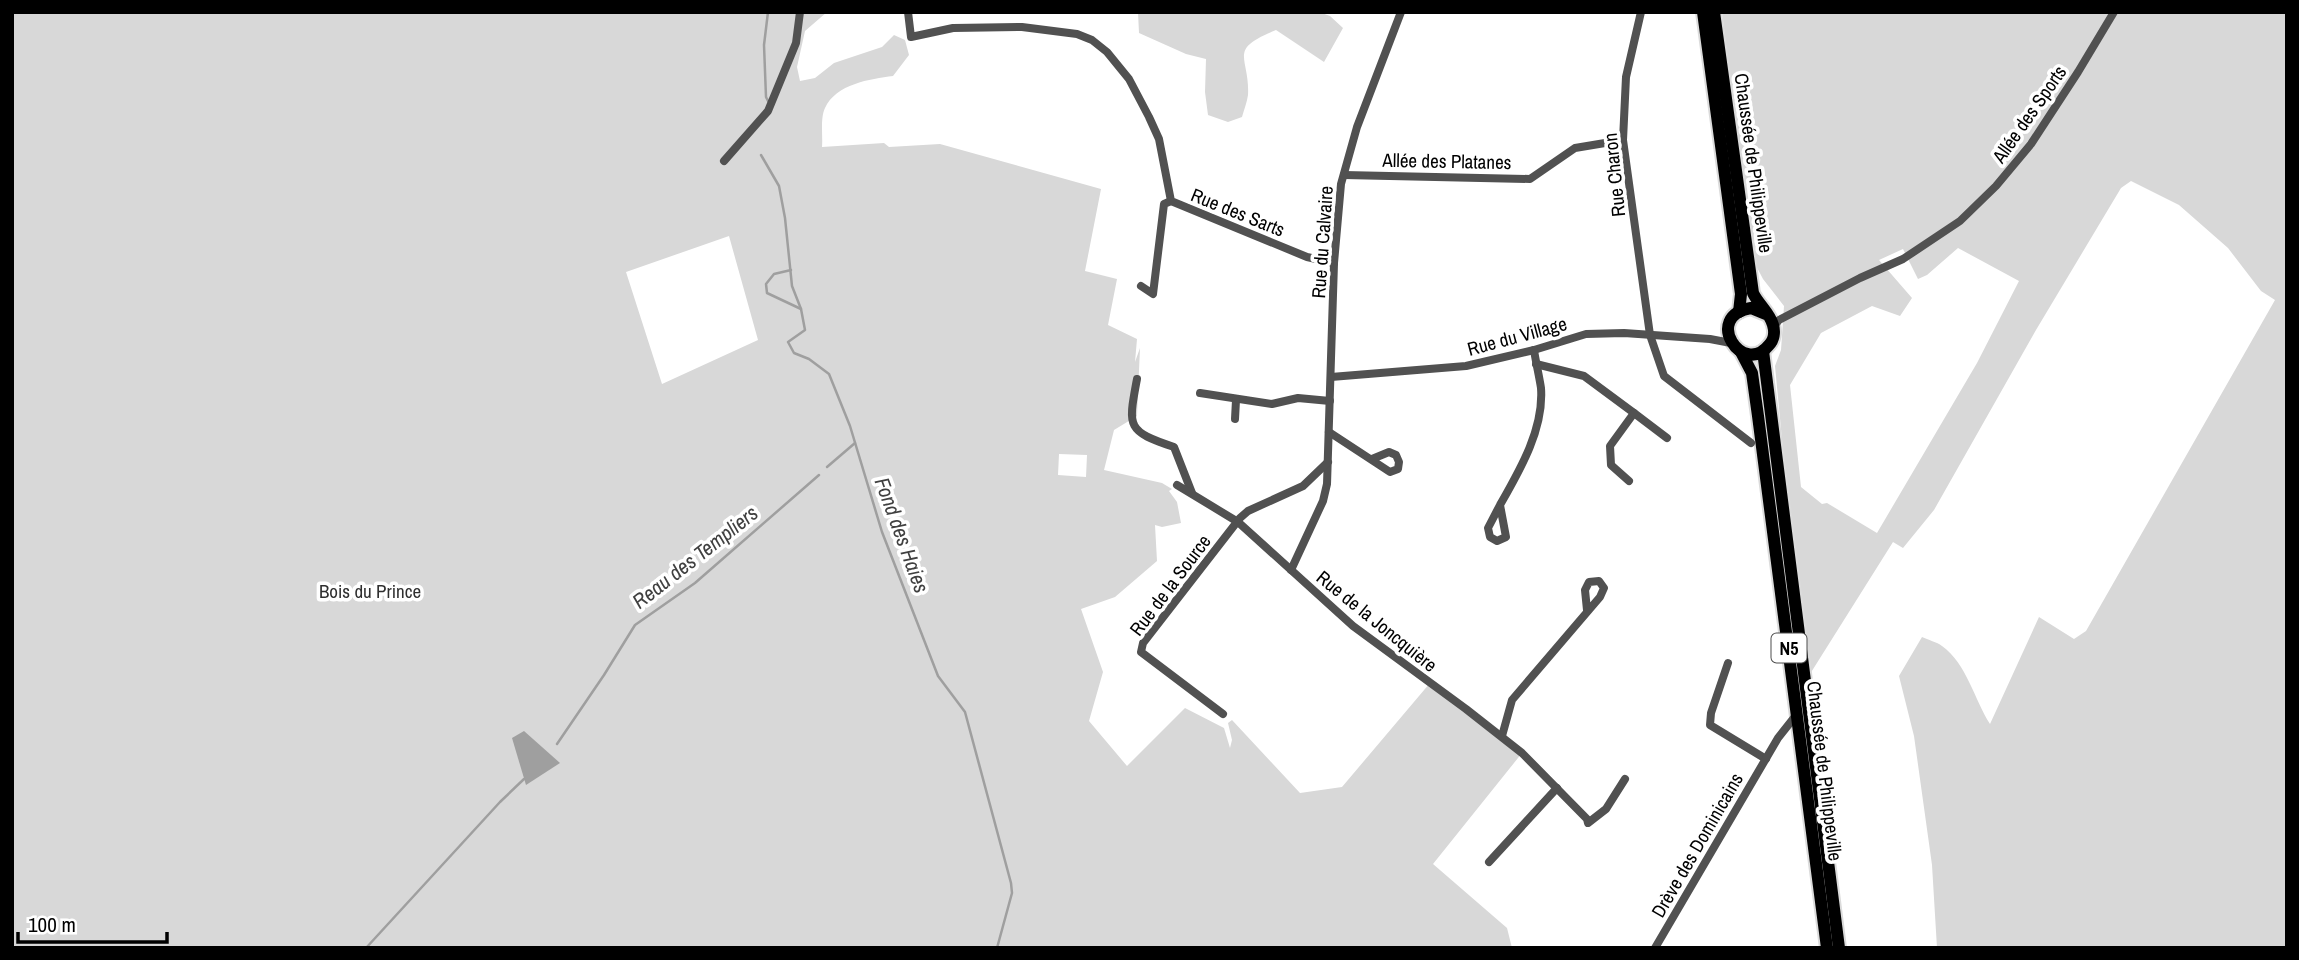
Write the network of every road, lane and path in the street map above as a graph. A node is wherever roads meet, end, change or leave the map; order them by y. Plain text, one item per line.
1 (800, 12) edge
2 (908, 12) edge
3 (1401, 12) edge
4 (1641, 12) edge
5 (1703, 12) edge
6 (1714, 12) edge
7 (2113, 12) edge
8 (1623, 139) junction
9 (724, 161) dead end
10 (1344, 175) junction
11 (1171, 201) junction
12 (1334, 263) junction
13 (1141, 286) dead end
14 (1739, 312) junction
15 (1771, 320) junction
16 (1728, 328) junction
17 (1650, 335) junction
18 (1710, 339) junction
19 (1736, 347) junction
20 (1534, 350) junction
21 (1763, 351) junction
22 (1536, 364) junction
23 (1331, 377) junction
24 (1137, 379) dead end
25 (1200, 393) dead end
26 (1236, 400) junction
27 (1330, 401) junction
28 (1634, 413) junction
29 (1235, 419) dead end
30 (1328, 432) junction
31 (1667, 438) dead end
32 (1751, 443) dead end
33 (1372, 459) dead end
34 (1328, 462) junction
35 (1629, 481) dead end
36 (1177, 485) dead end
37 (1192, 493) junction
38 (1500, 505) dead end
39 (1238, 522) junction
40 (1291, 570) junction
41 (1587, 610) dead end
42 (1728, 663) dead end
43 (1223, 714) dead end
44 (1797, 714) junction
45 (1502, 736) junction
46 (1766, 759) junction
47 (1625, 779) dead end
48 (1557, 788) junction
49 (1489, 862) dead end
50 (1655, 948) edge
51 (1827, 948) edge
52 (1839, 948) edge

1 - 9 street
2 - 11 street, Rue des Sarts
3 - 10 street, Rue du Calvaire
4 - 8 street, Rue Charon
5 - 14 main road, Chaussée de Philippeville
6 - 15 main road, Chaussée de Philippeville
7 - 15 street, Allée des Sports
8 - 10 street, Allée des Platanes
8 - 17 street, Rue Charon
10 - 12 street, Rue du Calvaire
11 - 12 street, Rue des Sarts
11 - 13 street, Rue des Sarts
12 - 23 street, Rue du Calvaire
14 - 15 main road
14 - 16 main road
15 - 21 main road
16 - 18 street
16 - 19 main road, N5
17 - 18 street, Rue du Village
17 - 20 street, Rue du Village
17 - 32 street, Rue Charon
18 - 19 street, Rue du Village
19 - 21 main road
19 - 44 main road, Chaussée de Philippeville / N5
20 - 22 street
20 - 23 street, Rue du Village
21 - 52 main road, Chaussée de Philippeville / N5
22 - 28 street
22 - 38 street
23 - 27 street, Rue du Calvaire
24 - 37 street
25 - 26 street
26 - 27 street
26 - 29 street
27 - 30 street, Rue du Calvaire
28 - 31 street
28 - 35 street
30 - 33 street
30 - 34 street, Rue du Calvaire
34 - 39 street
34 - 40 street, Rue du Calvaire
36 - 37 street
37 - 39 street
39 - 40 street, Rue de la Joncquière
39 - 43 street, Rue de la Source
40 - 45 street, Rue de la Joncquière
41 - 45 street
42 - 46 street, Drève des Dominicains
44 - 46 street, Drève des Dominicains
44 - 51 main road, Chaussée de Philippeville / N5
45 - 48 street, Rue de la Joncquière
46 - 50 street, Drève des Dominicains
47 - 48 street, Rue de la Joncquière
48 - 49 street

